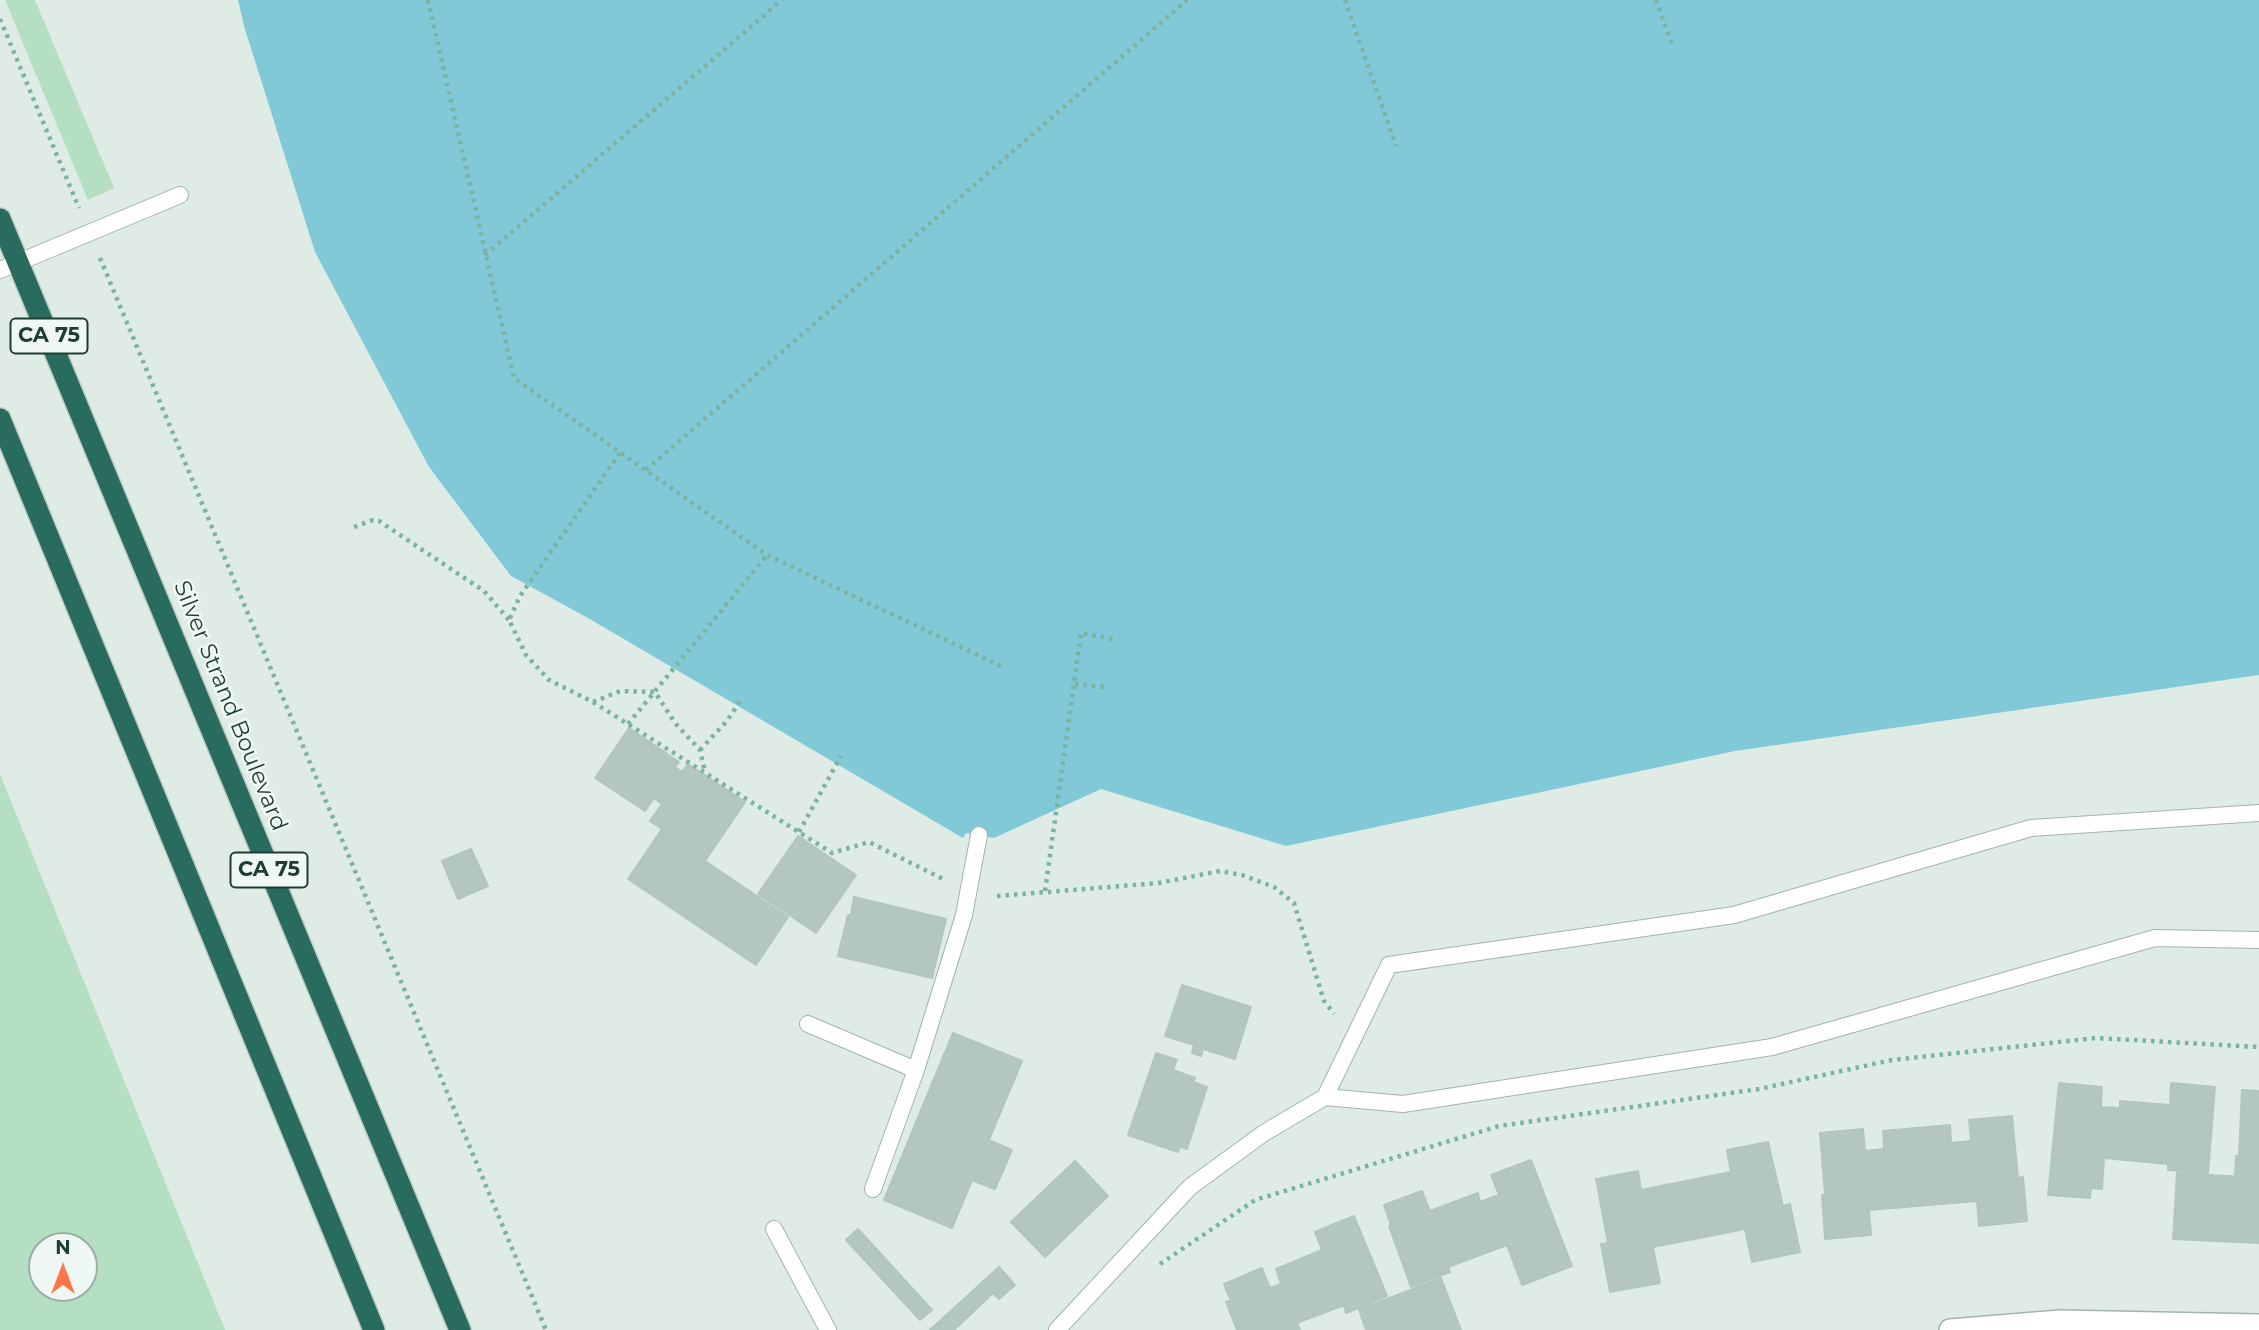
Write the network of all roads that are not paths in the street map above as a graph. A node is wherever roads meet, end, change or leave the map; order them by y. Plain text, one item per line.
1 (180, 195) dead end
2 (0, 219) edge
3 (9, 266) edge
4 (0, 419) edge
5 (2259, 813) edge
6 (979, 835) dead end
7 (2259, 940) edge
8 (808, 1024) dead end
9 (916, 1070) junction
10 (1325, 1097) junction
11 (873, 1189) dead end
12 (774, 1229) dead end
13 (2259, 1325) edge
14 (374, 1330) edge
15 (460, 1330) edge
16 (828, 1330) edge
17 (1058, 1330) edge
18 (1950, 1330) edge

1 - 3 lane
2 - 3 highway, Silver Strand Boulevard / CA 75
3 - 15 highway, Silver Strand Boulevard / CA 75
4 - 14 highway
5 - 10 lane
6 - 9 lane
7 - 10 lane
8 - 9 lane
9 - 11 lane
10 - 17 lane
12 - 16 lane
13 - 18 street

